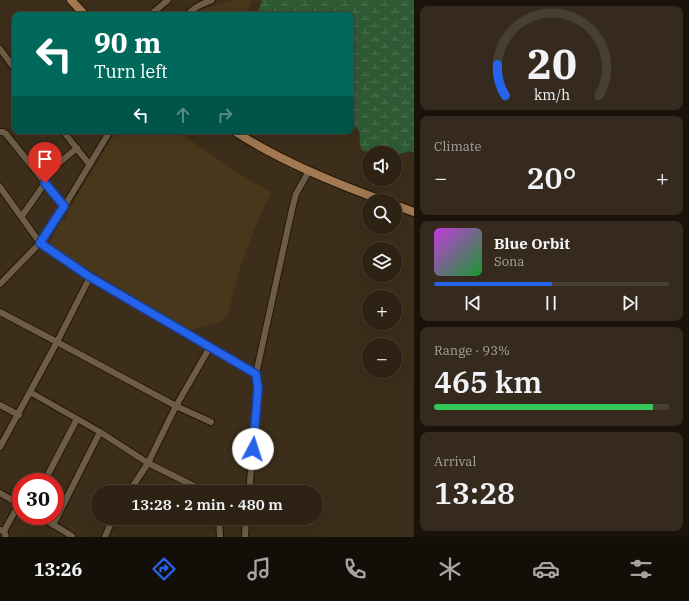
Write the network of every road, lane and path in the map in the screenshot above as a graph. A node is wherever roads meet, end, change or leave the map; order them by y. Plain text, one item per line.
1 (71, 0) edge
2 (168, 0) edge
3 (212, 0) edge
4 (82, 12) edge
5 (154, 12) edge
6 (189, 12) edge
7 (0, 49) edge
8 (12, 65) edge
9 (0, 132) edge
10 (65, 134) edge
11 (108, 134) edge
12 (239, 134) edge
13 (77, 148) junction
14 (89, 164) junction
15 (309, 171) junction
16 (43, 180) junction
17 (1, 189) edge
18 (365, 194) edge
19 (64, 206) junction
20 (402, 208) edge
21 (414, 212) edge
22 (22, 216) junction
23 (40, 243) junction
24 (90, 277) junction
25 (0, 284) edge
26 (0, 312) edge
27 (57, 342) junction
28 (210, 347) junction
29 (256, 374) junction
30 (30, 392) junction
31 (0, 406) edge
32 (176, 406) junction
33 (19, 415) junction
34 (77, 419) junction
35 (211, 422) dead end
36 (100, 432) junction
37 (0, 447) edge
38 (148, 463) junction
39 (49, 473) edge
40 (134, 485) edge
41 (192, 485) edge
42 (250, 485) edge
43 (0, 493) edge
44 (12, 500) edge
45 (64, 503) edge
46 (12, 518) edge
47 (53, 525) edge
48 (110, 525) edge
49 (219, 525) edge
50 (246, 525) edge
51 (3, 533) edge
52 (71, 537) edge
53 (104, 537) edge
54 (220, 537) edge
55 (245, 537) edge

1 - 4 main road
2 - 5 street
3 - 6 street
7 - 8 street
9 - 16 street
10 - 13 street
11 - 14 street
12 - 15 main road
13 - 14 street
13 - 16 street
14 - 19 street
15 - 18 main road
15 - 29 street
16 - 19 street
16 - 22 street
17 - 22 street
19 - 23 street
20 - 21 main road
22 - 23 street
23 - 24 street
23 - 25 street
24 - 27 street
24 - 28 street
26 - 27 street
27 - 30 street
27 - 32 street
28 - 29 street
28 - 32 street
29 - 42 street
30 - 33 street
30 - 34 street
31 - 33 street
32 - 35 street
32 - 38 street
33 - 37 street
34 - 36 street
34 - 39 street
36 - 38 street
36 - 45 street
38 - 40 street
38 - 41 street
43 - 44 street
46 - 51 street
47 - 52 street
48 - 53 street
49 - 54 street
50 - 55 street

